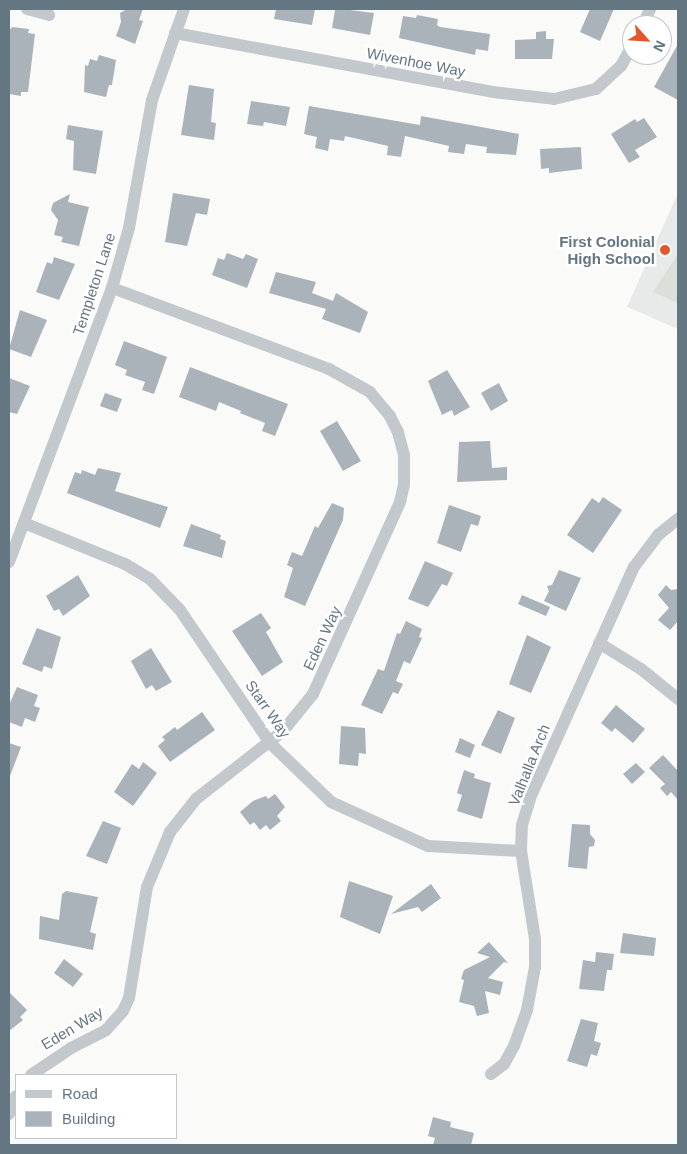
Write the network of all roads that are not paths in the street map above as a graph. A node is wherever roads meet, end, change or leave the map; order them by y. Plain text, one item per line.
1 (27, 9) edge
2 (184, 9) edge
3 (49, 15) dead end
4 (175, 33) junction
5 (622, 64) edge
6 (112, 288) junction
7 (678, 519) edge
8 (24, 523) junction
9 (9, 562) edge
10 (599, 643) junction
11 (678, 700) edge
12 (270, 743) junction
13 (521, 851) junction
14 (33, 1074) edge
15 (491, 1074) dead end
16 (15, 1099) edge
17 (9, 1114) edge

1 - 3 street
2 - 4 street, Templeton Lane
4 - 5 street, Wivenhoe Way
4 - 6 street, Templeton Lane
6 - 8 street, Templeton Lane
6 - 12 street, Eden Way
7 - 10 street, Valhalla Arch
8 - 9 street, Templeton Lane
8 - 12 street, Starr Way
10 - 11 street
10 - 13 street, Valhalla Arch
12 - 13 street, Starr Way
12 - 14 street, Eden Way
13 - 15 street, Valhalla Arch
16 - 17 street

